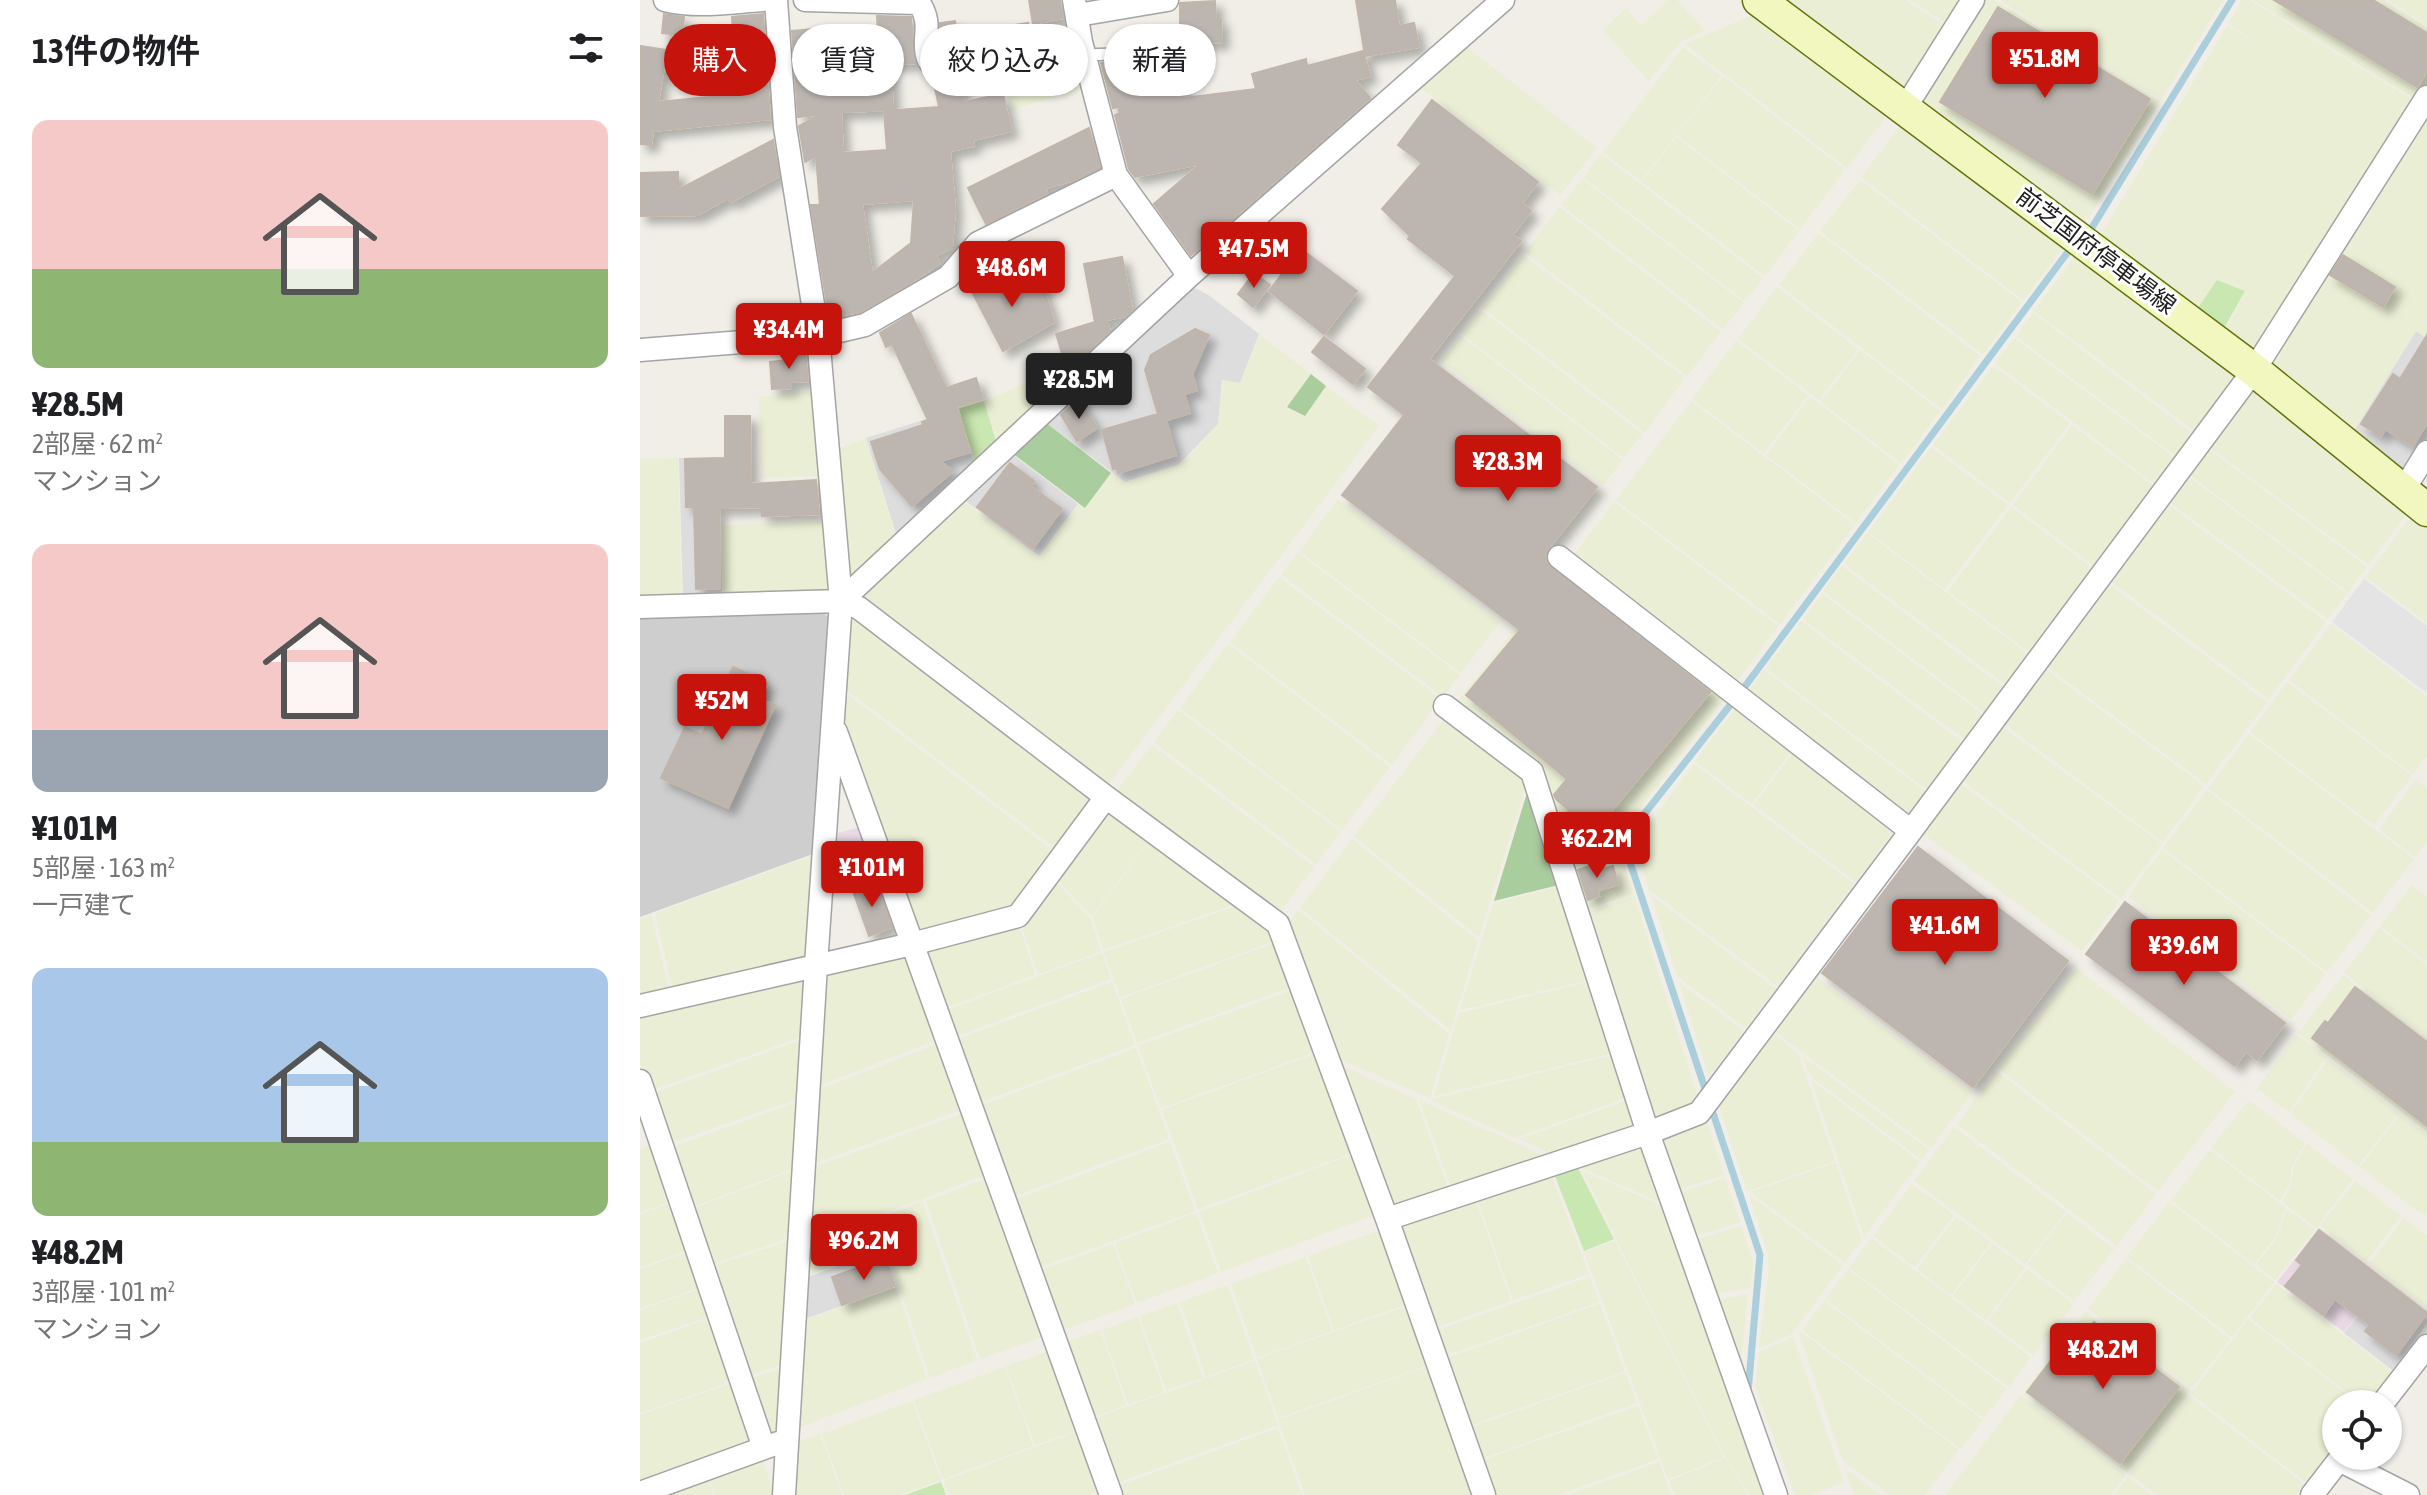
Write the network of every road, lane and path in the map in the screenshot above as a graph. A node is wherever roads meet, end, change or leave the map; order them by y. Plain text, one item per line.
1 (665, 0) edge
2 (763, 0) edge
3 (776, 0) edge
4 (805, 0) edge
5 (1167, 0) edge
6 (1503, 0) edge
7 (1759, 0) edge
8 (1973, 0) edge
9 (1076, 7) edge
10 (927, 24) edge
11 (1088, 67) edge
12 (2427, 97) edge
13 (1905, 108) junction
14 (1116, 175) junction
15 (1189, 276) junction
16 (818, 336) junction
17 (640, 350) edge
18 (2254, 370) junction
19 (2427, 452) edge
20 (2415, 501) edge
21 (1559, 557) dead end
22 (841, 601) junction
23 (640, 607) edge
24 (1445, 706) dead end
25 (833, 723) junction
26 (1106, 797) junction
27 (1911, 831) junction
28 (912, 944) junction
29 (816, 965) junction
30 (640, 1006) edge
31 (640, 1081) edge
32 (1648, 1133) junction
33 (1387, 1219) junction
34 (2427, 1346) edge
35 (2393, 1390) edge
36 (788, 1440) junction
37 (764, 1448) junction
38 (2331, 1470) edge
39 (2362, 1470) edge
40 (640, 1493) edge
41 (784, 1495) edge
42 (1111, 1495) edge
43 (1484, 1495) edge
44 (1776, 1495) edge
45 (2312, 1495) edge
46 (2408, 1495) edge

1 - 2 street
3 - 16 street
4 - 10 street
5 - 9 street
6 - 15 street
7 - 13 main road, 前芝国府停車場線
8 - 13 street
11 - 14 street
12 - 18 street
13 - 18 main road, 前芝国府停車場線
14 - 15 street
14 - 16 street
15 - 22 street
16 - 17 street
16 - 22 street
18 - 20 main road, 前芝国府停車場線
18 - 27 street
19 - 20 street
21 - 27 street
22 - 23 street
22 - 25 street
22 - 26 street
24 - 32 street
25 - 28 street
25 - 29 street
26 - 28 street
26 - 33 street
27 - 32 street
28 - 29 street
28 - 42 street
29 - 30 street
29 - 36 street
31 - 37 street
32 - 33 street
32 - 44 street
33 - 43 street
34 - 35 street
36 - 37 street
36 - 41 street
37 - 40 street
38 - 45 street
39 - 46 street

